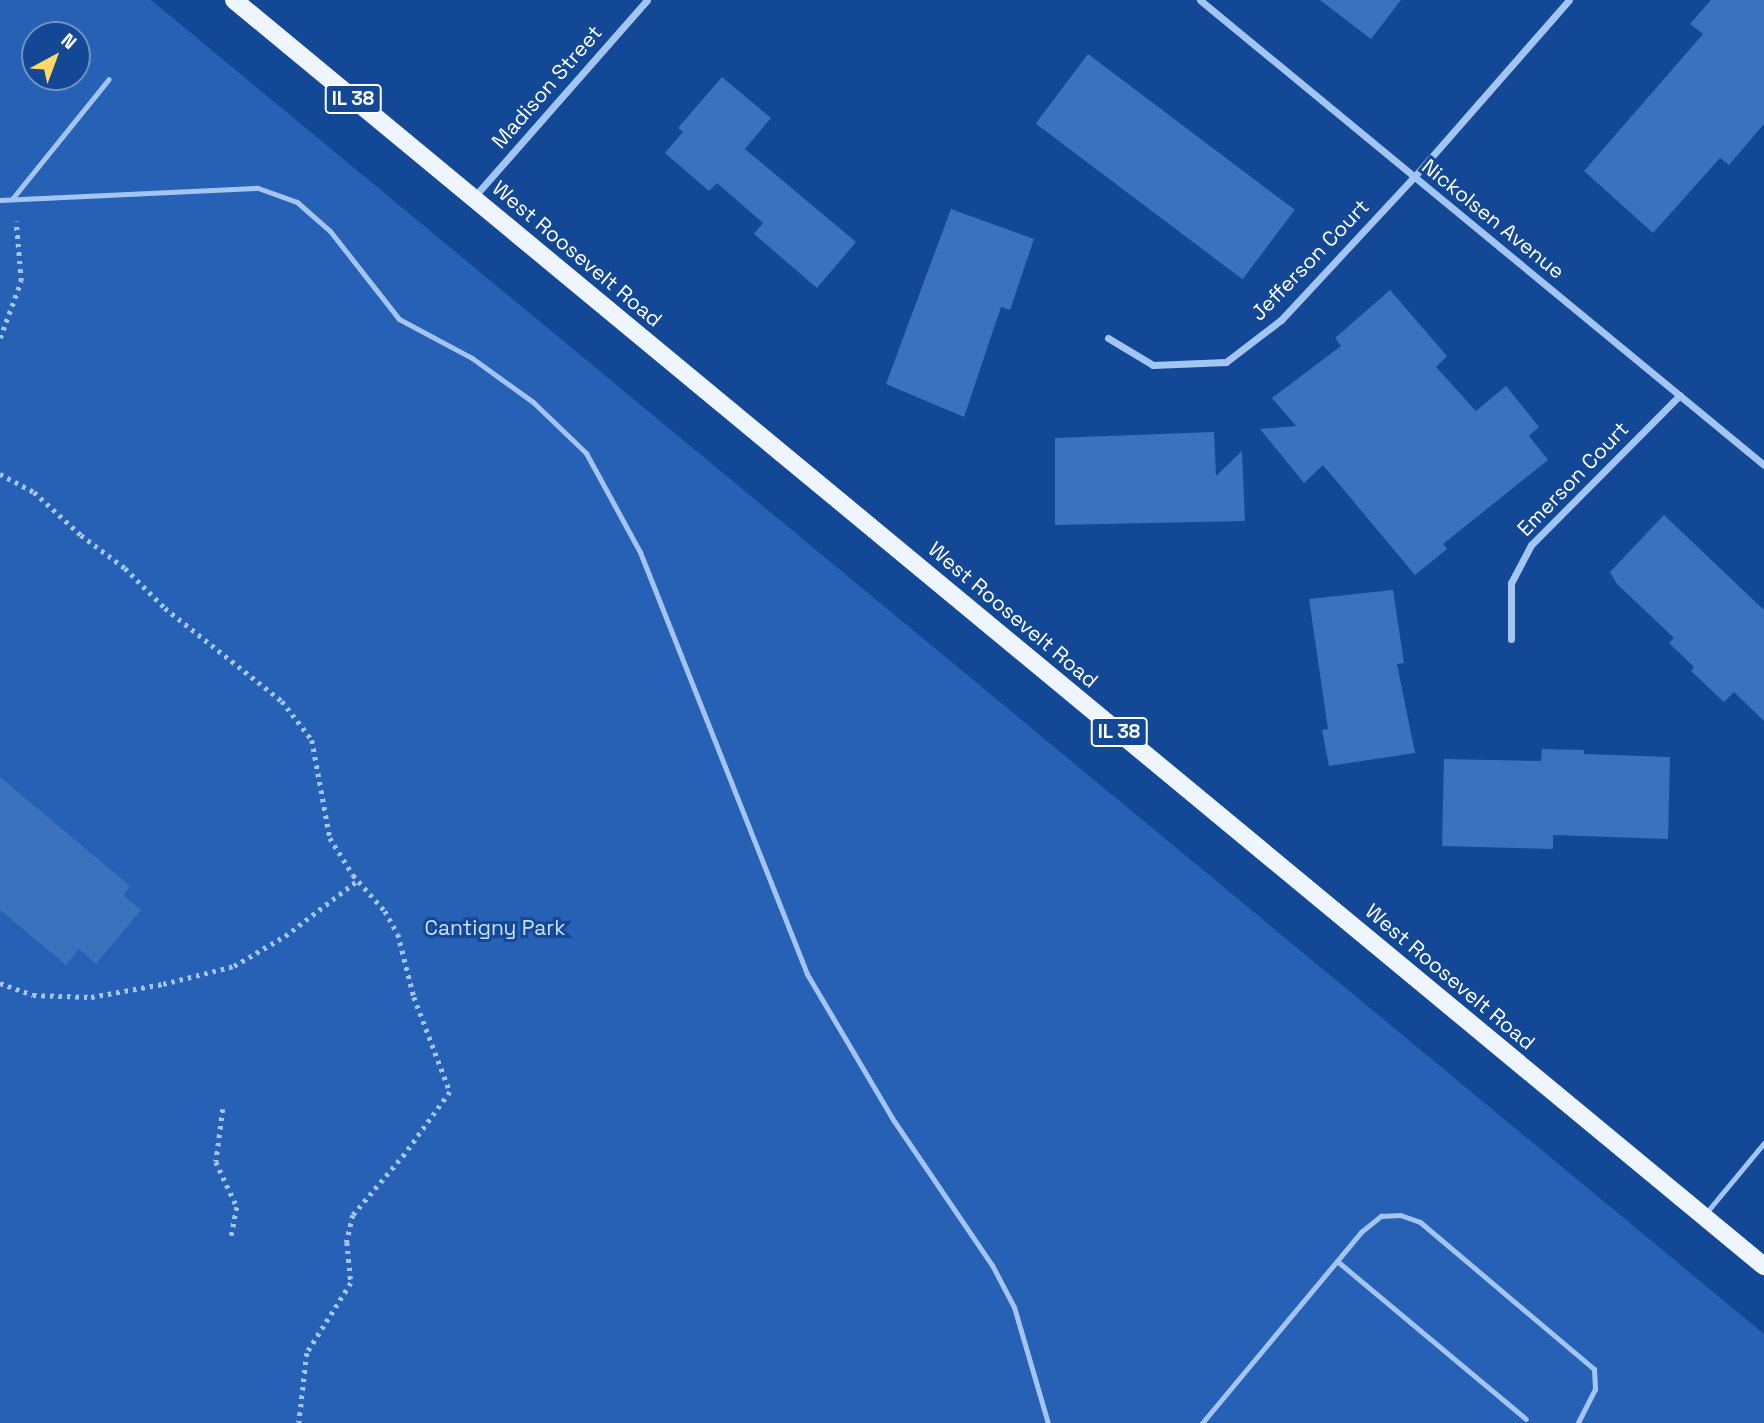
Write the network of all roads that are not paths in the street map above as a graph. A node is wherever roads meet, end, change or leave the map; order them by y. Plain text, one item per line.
1 (234, 0) edge
2 (647, 0) edge
3 (1200, 0) edge
4 (1569, 0) edge
5 (109, 79) dead end
6 (1414, 177) junction
7 (473, 198) junction
8 (12, 199) junction
9 (0, 200) edge
10 (1108, 338) dead end
11 (1680, 396) junction
12 (1764, 465) edge
13 (1511, 639) dead end
14 (1764, 1143) edge
15 (1704, 1216) junction
16 (1337, 1261) junction
17 (1764, 1266) edge
18 (1526, 1419) dead end
19 (1205, 1422) edge
20 (1048, 1423) edge
21 (1578, 1423) edge

1 - 7 main road, West Roosevelt Road / IL 38
2 - 7 street, Madison Street
3 - 6 street, Nickolsen Avenue
4 - 6 street, Jefferson Court
5 - 8 lane
6 - 10 street, Jefferson Court
6 - 11 street, Nickolsen Avenue
7 - 15 main road, West Roosevelt Road / IL 38
8 - 9 lane
8 - 20 lane
11 - 12 street, Nickolsen Avenue
11 - 13 street, Emerson Court
14 - 15 lane
15 - 17 main road, West Roosevelt Road / IL 38
16 - 18 lane
16 - 19 lane
16 - 21 lane

